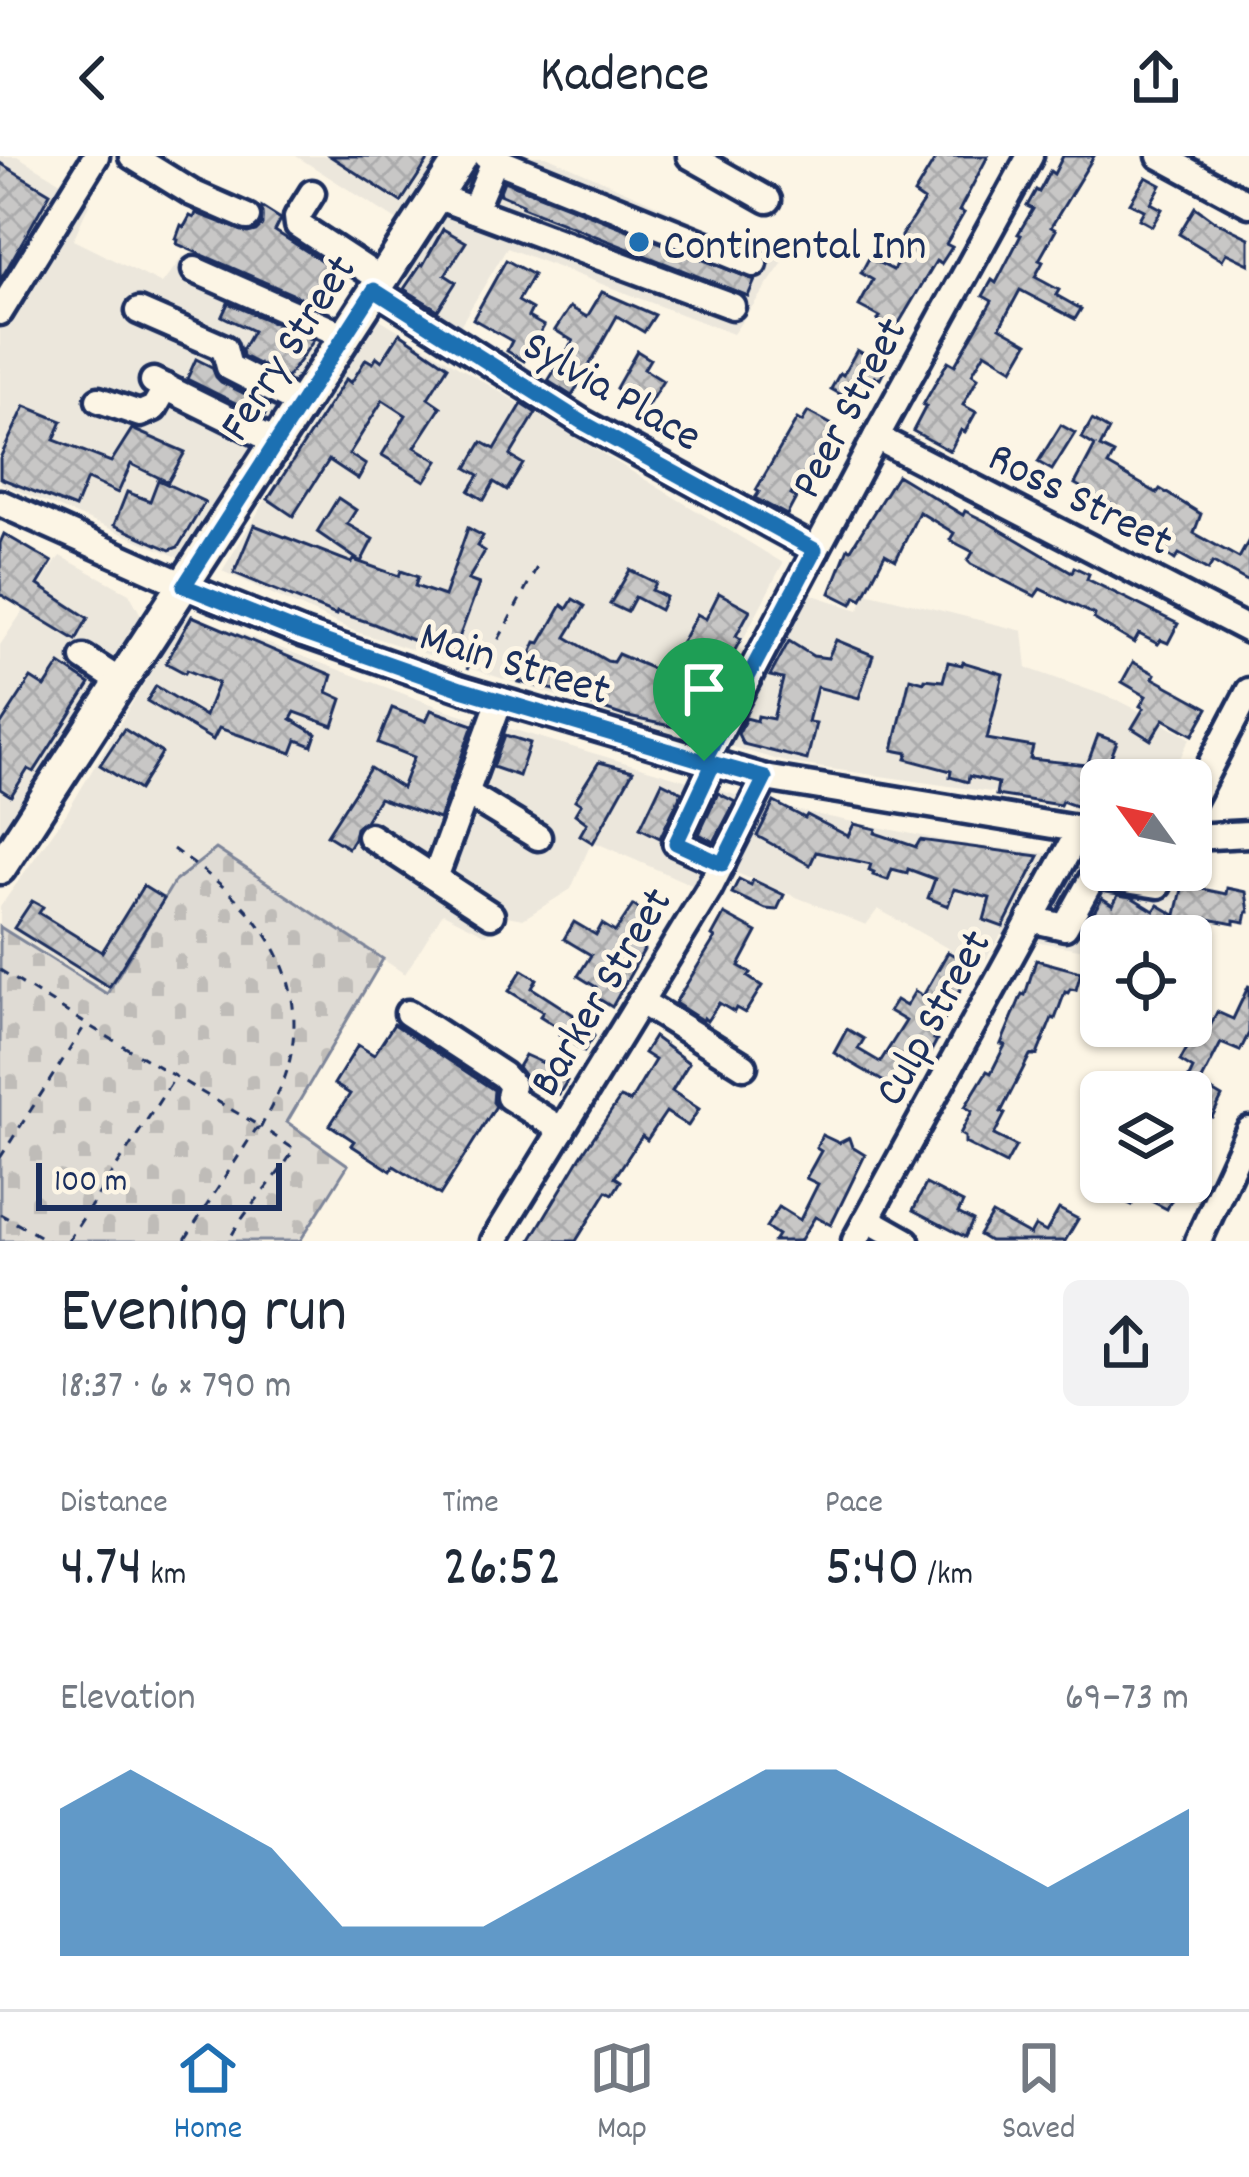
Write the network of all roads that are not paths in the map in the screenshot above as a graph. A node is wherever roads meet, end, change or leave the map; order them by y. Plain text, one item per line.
1 (96, 156) edge
2 (132, 156) edge
3 (461, 156) edge
4 (690, 156) edge
5 (1030, 156) edge
6 (1160, 156) edge
7 (490, 158) edge
8 (312, 193) dead end
9 (436, 196) junction
10 (768, 200) dead end
11 (1249, 204) edge
12 (474, 210) junction
13 (247, 217) dead end
14 (754, 264) dead end
15 (195, 270) dead end
16 (378, 285) junction
17 (732, 306) dead end
18 (139, 311) dead end
19 (0, 312) edge
20 (345, 336) junction
21 (99, 400) dead end
22 (302, 404) junction
23 (876, 437) junction
24 (277, 442) junction
25 (0, 503) edge
26 (815, 550) junction
27 (184, 586) junction
28 (1249, 629) edge
29 (84, 658) dead end
30 (121, 682) junction
31 (1249, 692) edge
32 (500, 700) junction
33 (708, 762) junction
34 (1212, 762) edge
35 (765, 778) junction
36 (466, 793) junction
37 (1080, 830) edge
38 (1249, 834) edge
39 (370, 836) dead end
40 (1212, 836) edge
41 (538, 837) dead end
42 (1080, 846) edge
43 (722, 864) junction
44 (0, 868) edge
45 (435, 878) junction
46 (1086, 891) edge
47 (491, 915) dead end
48 (1030, 919) junction
49 (640, 1001) junction
50 (408, 1012) dead end
51 (744, 1066) dead end
52 (562, 1130) junction
53 (1249, 1130) edge
54 (861, 1230) edge
55 (494, 1241) edge
56 (906, 1241) edge
57 (1198, 1241) edge

1 - 19 street
2 - 13 street
3 - 9 main road, Ferry Street
4 - 10 street
5 - 23 street, Peer Street
6 - 11 street
7 - 12 street
7 - 14 street
8 - 16 street, Sylvia Place
9 - 12 street
9 - 16 main road, Ferry Street
12 - 17 street
15 - 20 street
16 - 20 main road, Ferry Street
16 - 26 street, Sylvia Place
18 - 22 street
20 - 22 main road, Ferry Street
21 - 24 street
22 - 24 main road, Ferry Street
23 - 26 street, Peer Street
23 - 28 street, Ross Street
24 - 27 main road, Ferry Street
25 - 27 street, Main Street
26 - 33 street, Peer Street
27 - 30 main road, Ferry Street
27 - 32 street, Main Street
29 - 30 street
30 - 44 main road, Ferry Street
31 - 34 street
32 - 33 street, Main Street
32 - 36 street
33 - 35 street, Main Street
33 - 43 street, Peer Street
35 - 37 street, Main Street
35 - 43 street, Barker Street
36 - 41 street
36 - 45 street
38 - 40 street
39 - 45 street
42 - 48 street, Culp Street
43 - 49 street, Barker Street
45 - 47 street
46 - 48 street
48 - 54 street, Culp Street
49 - 51 street
49 - 52 street, Barker Street
50 - 52 street
52 - 55 street, Barker Street
53 - 57 street
54 - 56 street

